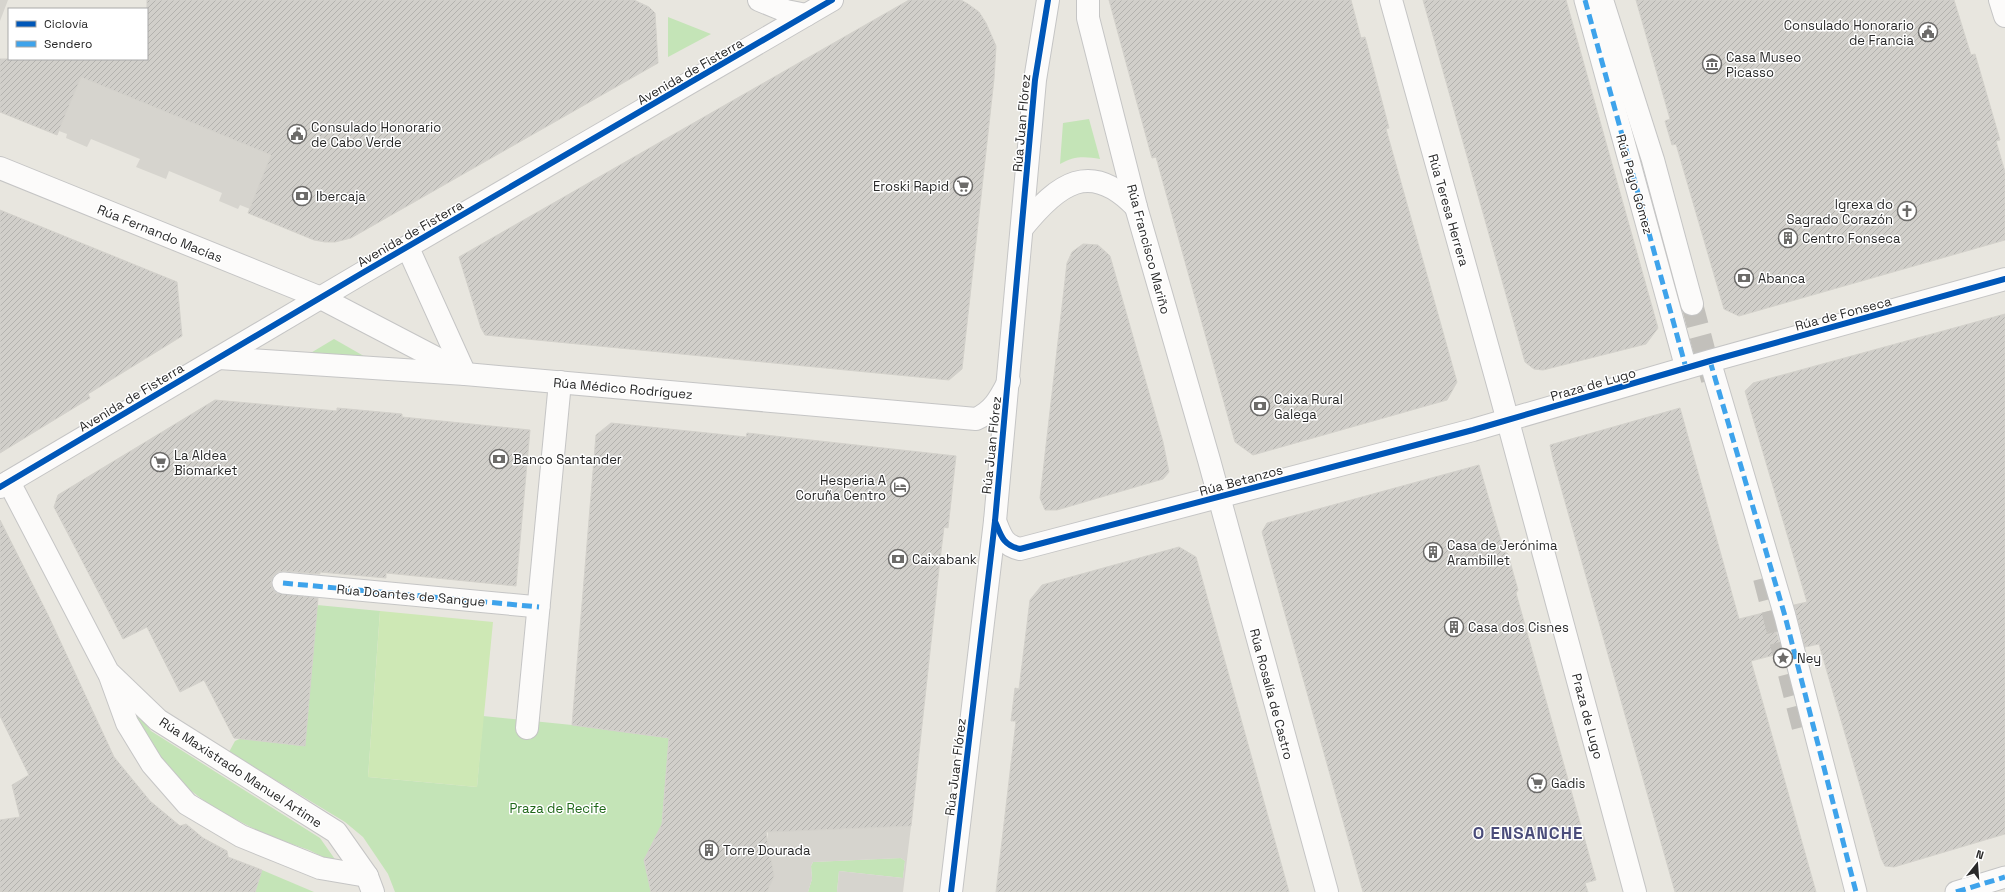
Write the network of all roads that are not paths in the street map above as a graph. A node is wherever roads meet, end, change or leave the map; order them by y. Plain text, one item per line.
1 (759, 0) edge
2 (832, 0) edge
3 (1048, 0) edge
4 (1088, 0) edge
5 (1390, 0) edge
6 (1585, 0) edge
7 (1602, 0) edge
8 (2000, 0) edge
9 (806, 15) junction
10 (2005, 16) edge
11 (0, 168) edge
12 (1136, 207) junction
13 (1023, 227) junction
14 (408, 248) junction
15 (2005, 279) edge
16 (321, 298) junction
17 (1692, 304) tunnel mouth
18 (219, 358) junction
19 (1710, 361) junction
20 (1686, 368) junction
21 (465, 374) junction
22 (560, 382) junction
23 (1009, 382) junction
24 (1507, 421) junction
25 (5, 484) edge
26 (1219, 496) junction
27 (994, 521) junction
28 (283, 583) dead end
29 (539, 607) junction
30 (108, 672) junction
31 (527, 728) dead end
32 (2005, 877) edge
33 (370, 884) edge
34 (951, 892) edge
35 (1327, 892) edge
36 (1635, 892) edge
37 (1856, 892) edge
38 (1956, 892) edge

1 - 9 street
2 - 9 street, Avenida de Fisterra
3 - 13 street, Rúa Juan Flórez
4 - 12 street, Rúa Francisco Mariño
5 - 24 street, Rúa Teresa Herrera
6 - 20 street, Rúa Payo Gómez
7 - 17 street, Rúa Payo Gómez
8 - 10 street
9 - 14 street, Avenida de Fisterra
11 - 16 street, Rúa Fernando Macías
12 - 13 street
12 - 26 street, Rúa Francisco Mariño
13 - 23 street, Rúa Juan Flórez
14 - 16 street, Avenida de Fisterra
14 - 21 street
15 - 19 street, Rúa de Fonseca
16 - 18 street, Avenida de Fisterra
16 - 21 street, Rúa Fernando Macías
18 - 21 street, Rúa Médico Rodríguez
18 - 25 street, Avenida de Fisterra
19 - 20 street, Rúa de Fonseca
19 - 37 street
20 - 24 street, Praza de Lugo
21 - 22 street, Rúa Médico Rodríguez
22 - 23 street, Rúa Médico Rodríguez
22 - 29 street
23 - 27 street, Rúa Juan Flórez
24 - 26 street, Rúa Betanzos
24 - 36 street, Praza de Lugo
25 - 30 street, Rúa Maxistrado Manuel Artime
26 - 27 street, Rúa Betanzos
26 - 35 street, Rúa Rosalía de Castro
27 - 34 street, Rúa Juan Flórez
28 - 29 street, Rúa Doantes de Sangue
29 - 31 street
30 - 33 street, Rúa Maxistrado Manuel Artime
30 - 33 street, Rúa Maxistrado Manuel Artime
32 - 38 street

